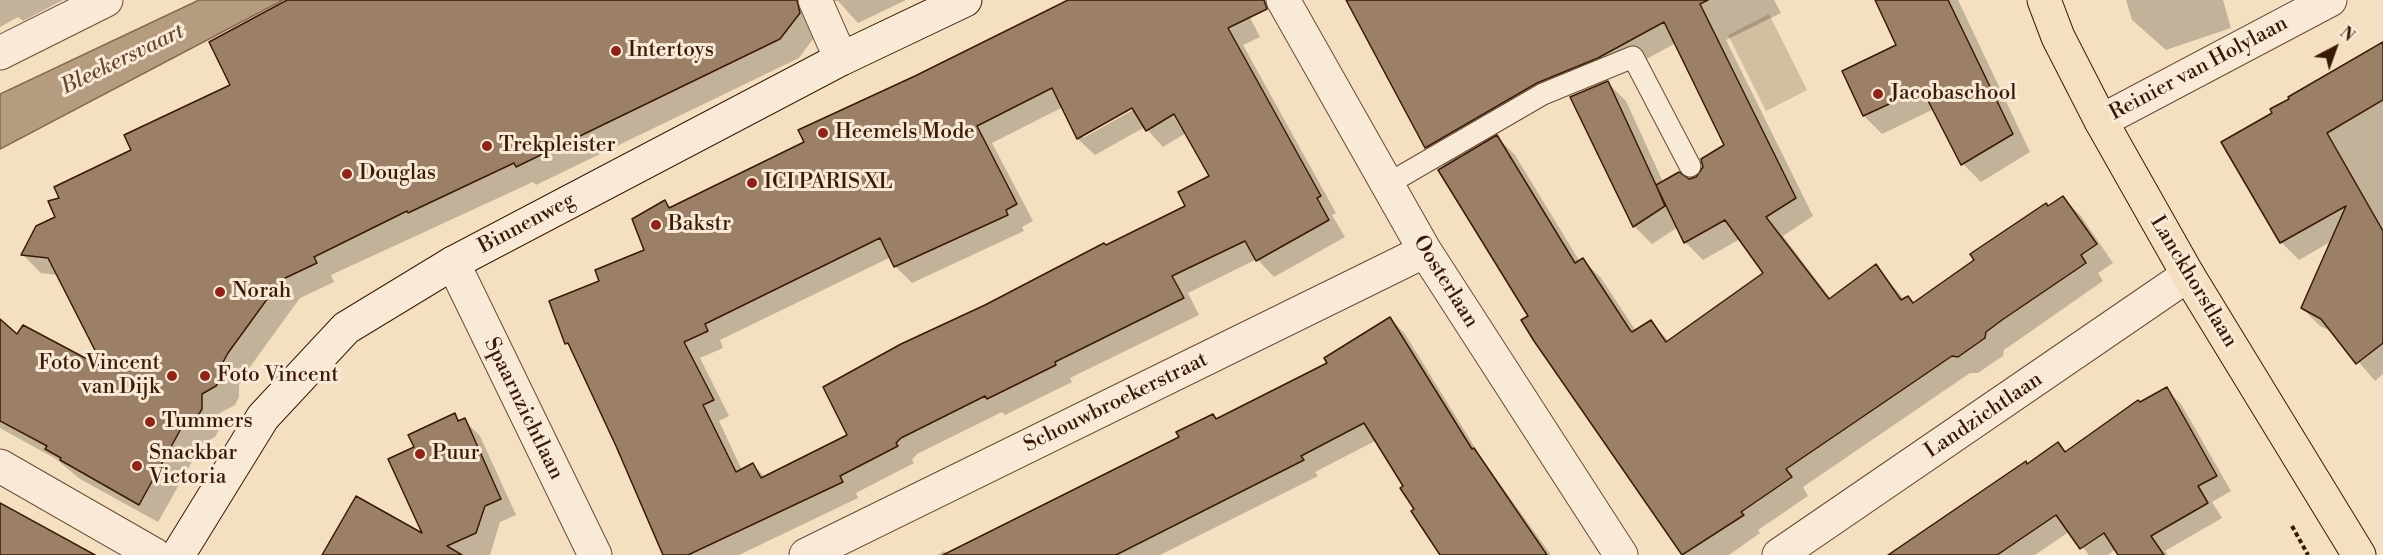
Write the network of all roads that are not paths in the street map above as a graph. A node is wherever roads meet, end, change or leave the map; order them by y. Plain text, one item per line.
1 (106, 0) edge
2 (815, 0) edge
3 (965, 0) edge
4 (1283, 0) edge
5 (2044, 0) edge
6 (2330, 0) edge
7 (0, 53) edge
8 (842, 58) junction
9 (2101, 121) junction
10 (1690, 166) dead end
11 (1386, 185) junction
12 (1425, 251) junction
13 (453, 263) junction
14 (2188, 275) junction
15 (0, 466) edge
16 (155, 555) edge
17 (178, 555) edge
18 (595, 555) edge
19 (806, 555) edge
20 (1621, 555) edge
21 (1779, 555) edge
22 (2358, 555) edge

1 - 7 street
2 - 8 street
3 - 8 street, Binnenweg
4 - 11 street, Oosterlaan
5 - 9 main road, Lanckhorstlaan
6 - 9 street, Reinier van Holylaan
8 - 13 street, Binnenweg
9 - 14 main road, Lanckhorstlaan
10 - 11 lane
11 - 12 street, Oosterlaan
12 - 19 street, Schouwbroekerstraat
12 - 20 street, Oosterlaan
13 - 17 street, Binnenweg
13 - 18 street, Spaarnzichtlaan
14 - 21 street, Landzichtlaan
14 - 22 main road, Lanckhorstlaan
15 - 16 street

